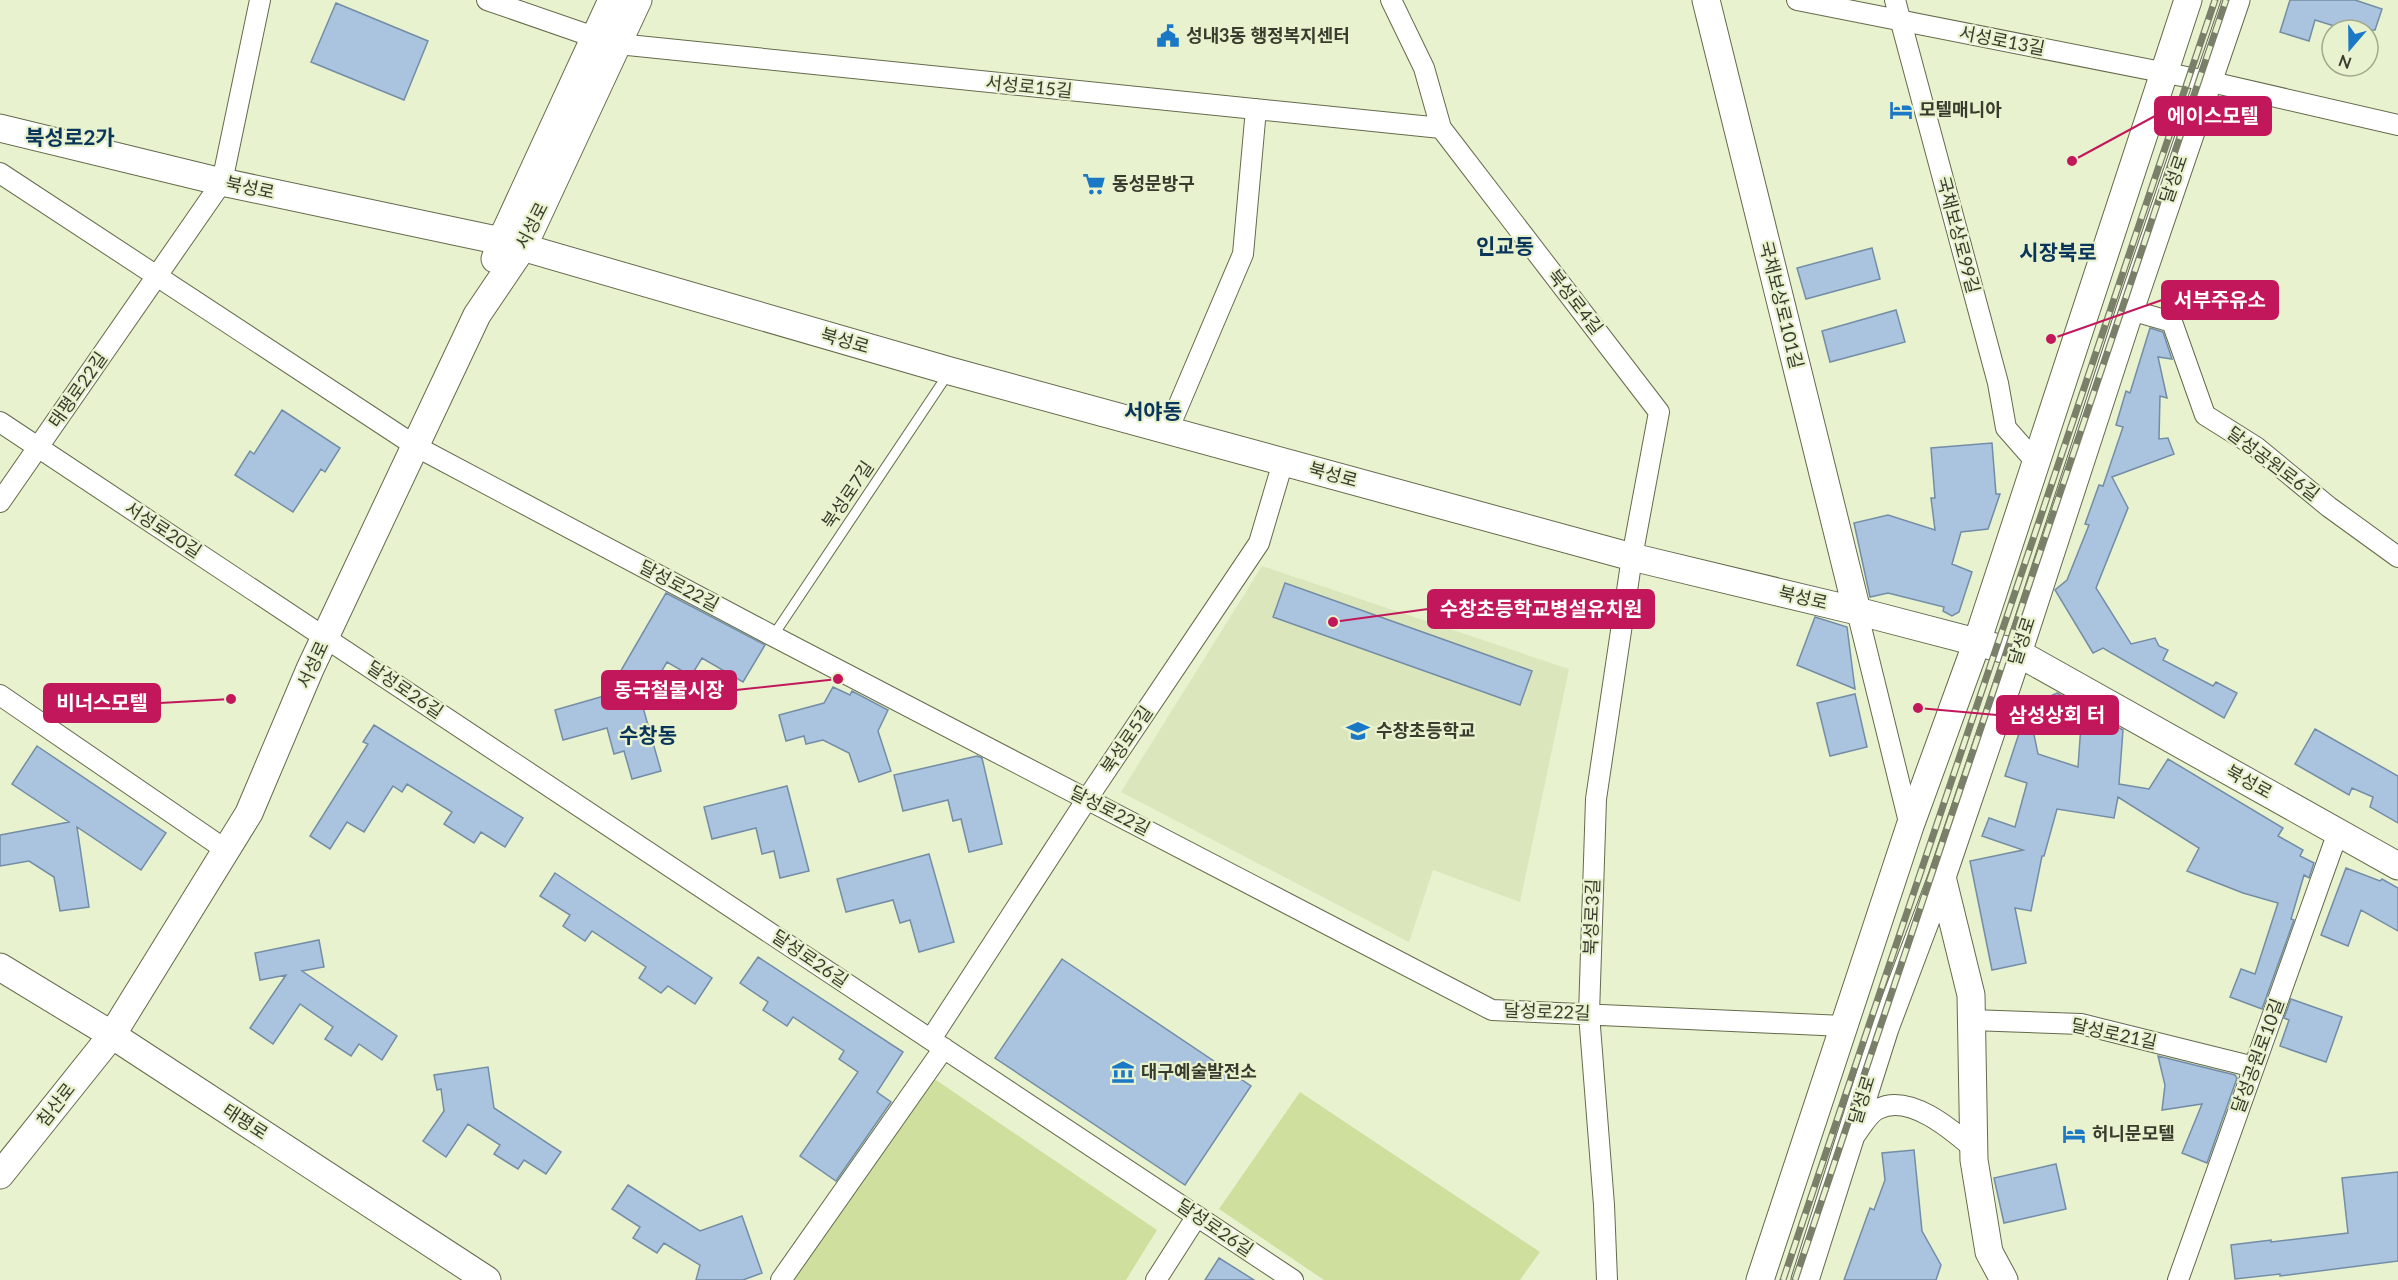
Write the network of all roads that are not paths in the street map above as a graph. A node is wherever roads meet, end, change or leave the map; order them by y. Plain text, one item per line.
1 (260, 0) edge
2 (487, 0) edge
3 (612, 0) edge
4 (638, 0) edge
5 (1391, 0) edge
6 (1706, 0) edge
7 (1797, 0) edge
8 (1894, 0) edge
9 (2188, 0) edge
10 (2236, 0) edge
11 (1900, 20) junction
12 (606, 40) junction
13 (2162, 72) junction
14 (2207, 81) junction
15 (1256, 109) junction
16 (2398, 124) edge
17 (0, 128) edge
18 (1440, 128) junction
19 (0, 173) edge
20 (222, 182) junction
21 (512, 244) junction
22 (156, 277) junction
23 (2130, 310) junction
24 (950, 371) junction
25 (0, 422) edge
26 (1168, 430) junction
27 (38, 447) junction
28 (417, 447) junction
29 (2035, 461) junction
30 (1283, 462) junction
31 (0, 502) edge
32 (1632, 557) junction
33 (2398, 557) edge
34 (1857, 611) junction
35 (773, 636) junction
36 (326, 637) junction
37 (1977, 642) junction
38 (2018, 653) junction
39 (0, 695) edge
40 (1087, 799) junction
41 (1910, 826) junction
42 (2338, 832) junction
43 (226, 850) junction
44 (2398, 866) edge
45 (1942, 876) junction
46 (0, 967) edge
47 (1589, 1014) junction
48 (1971, 1020) junction
49 (1844, 1026) junction
50 (112, 1035) junction
51 (938, 1043) junction
52 (2254, 1067) junction
53 (1973, 1148) junction
54 (1847, 1149) junction
55 (0, 1175) edge
56 (1197, 1216) junction
57 (487, 1280) edge
58 (781, 1280) edge
59 (1156, 1280) edge
60 (1293, 1280) edge
61 (1607, 1280) edge
62 (1760, 1280) edge
63 (1805, 1280) edge
64 (2004, 1280) edge
65 (2178, 1280) edge

1 - 20 street
2 - 12 street, 서성로15길
3 - 12 street, 서성로
4 - 12 street, 서성로
5 - 18 street, 북성로4길
6 - 34 street, 국채보상로101길
7 - 11 street, 서성로13길
8 - 11 street, 국채보상로99길
9 - 13 street
10 - 14 street, 달성로
11 - 13 street, 서성로13길
11 - 29 street, 국채보상로99길
12 - 15 street, 서성로15길
12 - 21 street, 서성로
13 - 14 street, 서성로13길
13 - 29 street
14 - 16 street, 서성로13길
14 - 23 street, 달성로
15 - 18 street, 서성로15길
15 - 26 street
17 - 20 street, 북성로
18 - 32 street, 북성로4길
19 - 22 street
20 - 21 street, 북성로
20 - 22 street, 태평로22길
21 - 24 street, 북성로
21 - 28 street, 서성로
22 - 27 street, 태평로22길
22 - 28 street
23 - 33 street, 달성공원로6길
23 - 38 street, 달성로
24 - 26 street, 북성로
24 - 35 lane, 북성로7길
25 - 27 street, 서성로20길
26 - 30 street, 북성로
27 - 31 street, 태평로22길
27 - 36 street, 서성로20길
28 - 35 street, 달성로22길
28 - 36 street, 서성로
29 - 37 street
30 - 32 street, 북성로
30 - 40 street, 북성로5길
32 - 34 street, 북성로
32 - 47 street, 북성로3길
34 - 37 street, 북성로
34 - 41 street
35 - 40 street, 달성로22길
36 - 43 street, 서성로
36 - 51 street, 달성로26길
37 - 38 street, 북성로
37 - 41 street
38 - 42 street, 북성로
38 - 45 street, 달성로
39 - 43 street
40 - 47 street, 달성로22길
40 - 51 street, 북성로5길
41 - 49 street
42 - 44 street, 북성로
42 - 52 street, 달성공원로10길
43 - 50 street, 서성로
45 - 48 street
45 - 54 street, 달성로
46 - 50 street, 태평로
47 - 49 street, 달성로22길
47 - 61 street, 북성로3길
48 - 52 street, 달성로21길
48 - 53 street
49 - 62 street
50 - 55 street, 침산로
50 - 57 street, 태평로
51 - 56 street, 달성로26길
51 - 58 street, 북성로5길
52 - 65 street, 달성공원로10길
53 - 54 street
53 - 64 street
54 - 63 street, 달성로
56 - 59 street
56 - 60 street, 달성로26길

